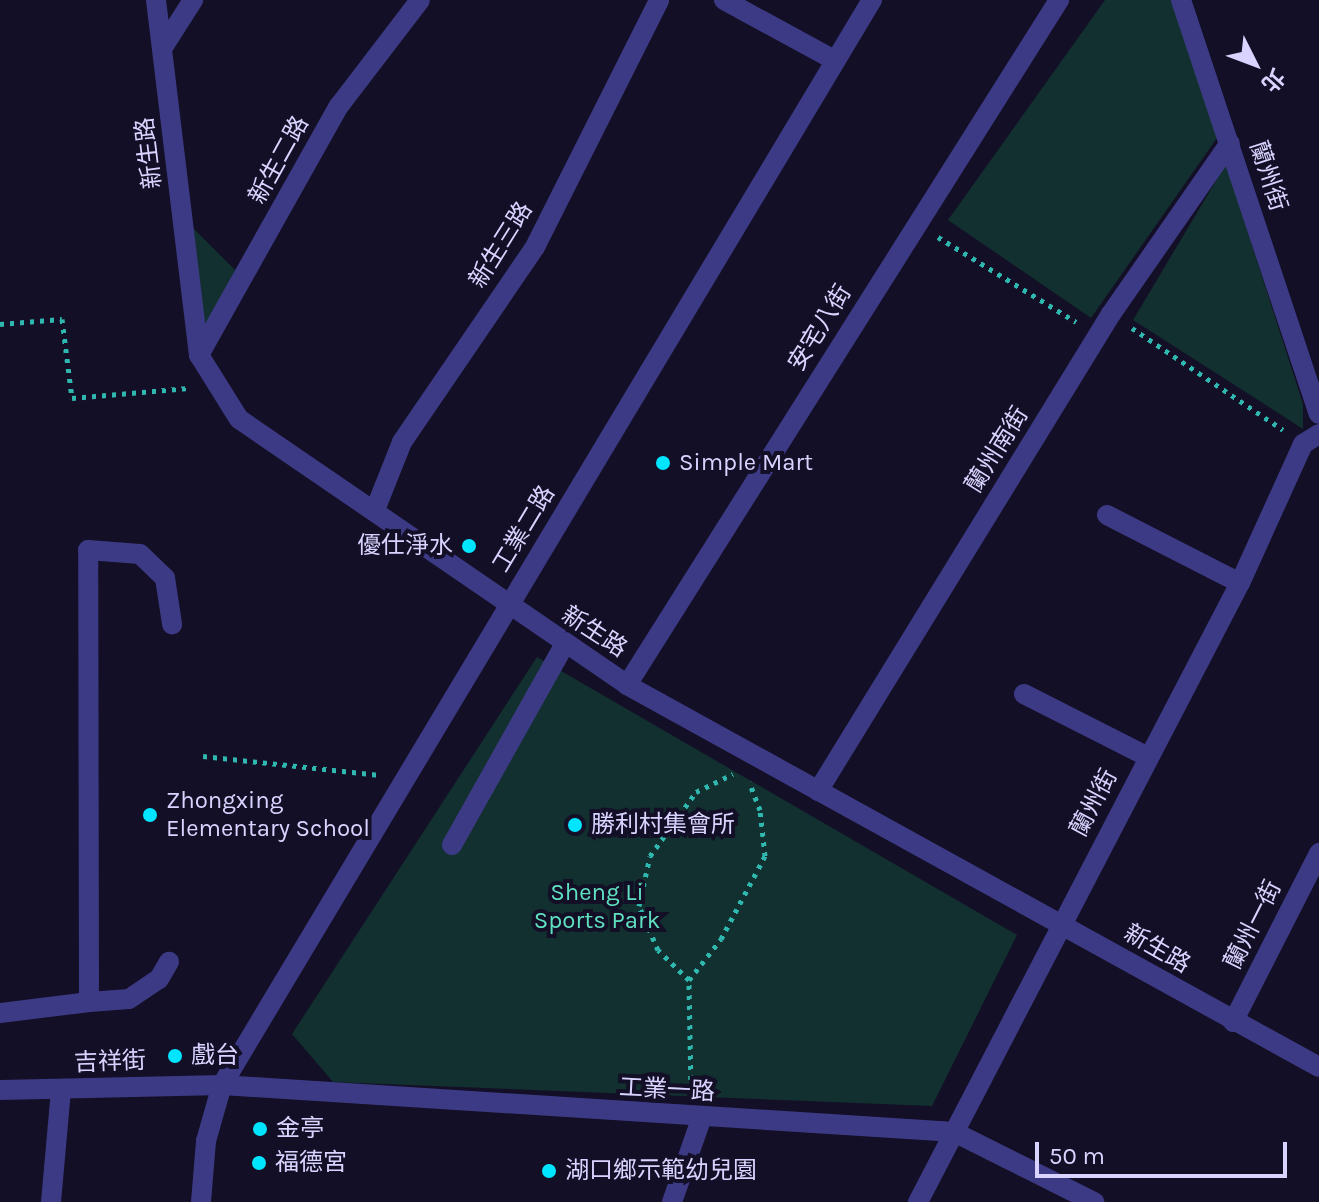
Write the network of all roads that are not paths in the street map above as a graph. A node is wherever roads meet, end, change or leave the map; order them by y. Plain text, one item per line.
1 (156, 0) edge
2 (193, 0) edge
3 (420, 0) edge
4 (659, 0) edge
5 (724, 0) edge
6 (872, 0) edge
7 (1059, 0) edge
8 (1181, 0) edge
9 (163, 47) junction
10 (834, 60) junction
11 (1230, 143) junction
12 (199, 355) junction
13 (1319, 414) edge
14 (1311, 439) edge
15 (375, 510) junction
16 (1107, 515) dead end
17 (1240, 583) junction
18 (510, 603) junction
19 (172, 624) dead end
20 (565, 644) junction
21 (627, 685) junction
22 (1024, 694) dead end
23 (1148, 757) junction
24 (818, 791) junction
25 (452, 845) dead end
26 (1319, 853) edge
27 (1059, 923) junction
28 (169, 962) dead end
29 (89, 1002) junction
30 (0, 1013) edge
31 (1233, 1022) junction
32 (1319, 1067) edge
33 (222, 1085) junction
34 (0, 1090) edge
35 (61, 1090) junction
36 (702, 1117) junction
37 (954, 1132) junction
38 (51, 1202) edge
39 (201, 1202) edge
40 (672, 1202) edge
41 (918, 1202) edge
42 (1094, 1202) edge

1 - 9 street, 新生路
2 - 9 street
3 - 12 street, 新生二路
4 - 15 street, 新生三路
5 - 10 street
6 - 10 street, 工業二路
7 - 21 street, 安宅八街
8 - 11 street, 蘭州街
9 - 12 street, 新生路
10 - 18 street, 工業二路
11 - 13 street, 蘭州街
11 - 24 street, 蘭州南街
12 - 15 street, 新生路
14 - 17 street, 蘭州街
15 - 18 street, 新生路
16 - 17 street
17 - 23 street, 蘭州街
18 - 20 street, 新生路
18 - 33 street, 工業二路
19 - 29 street
20 - 21 street, 新生路
20 - 25 street
21 - 24 street, 新生路
22 - 23 street
23 - 27 street, 蘭州街
24 - 27 street, 新生路
26 - 31 street, 蘭州一街
27 - 31 street, 新生路
27 - 37 street, 蘭州街
28 - 29 street
29 - 30 street
31 - 32 street, 新生路
33 - 35 street, 吉祥街
33 - 36 street, 工業一路
33 - 39 street, 工業二路
34 - 35 street, 吉祥街
35 - 38 street
36 - 37 street, 工業一路
36 - 40 street
37 - 41 street, 蘭州街
37 - 42 street, 工業一路

